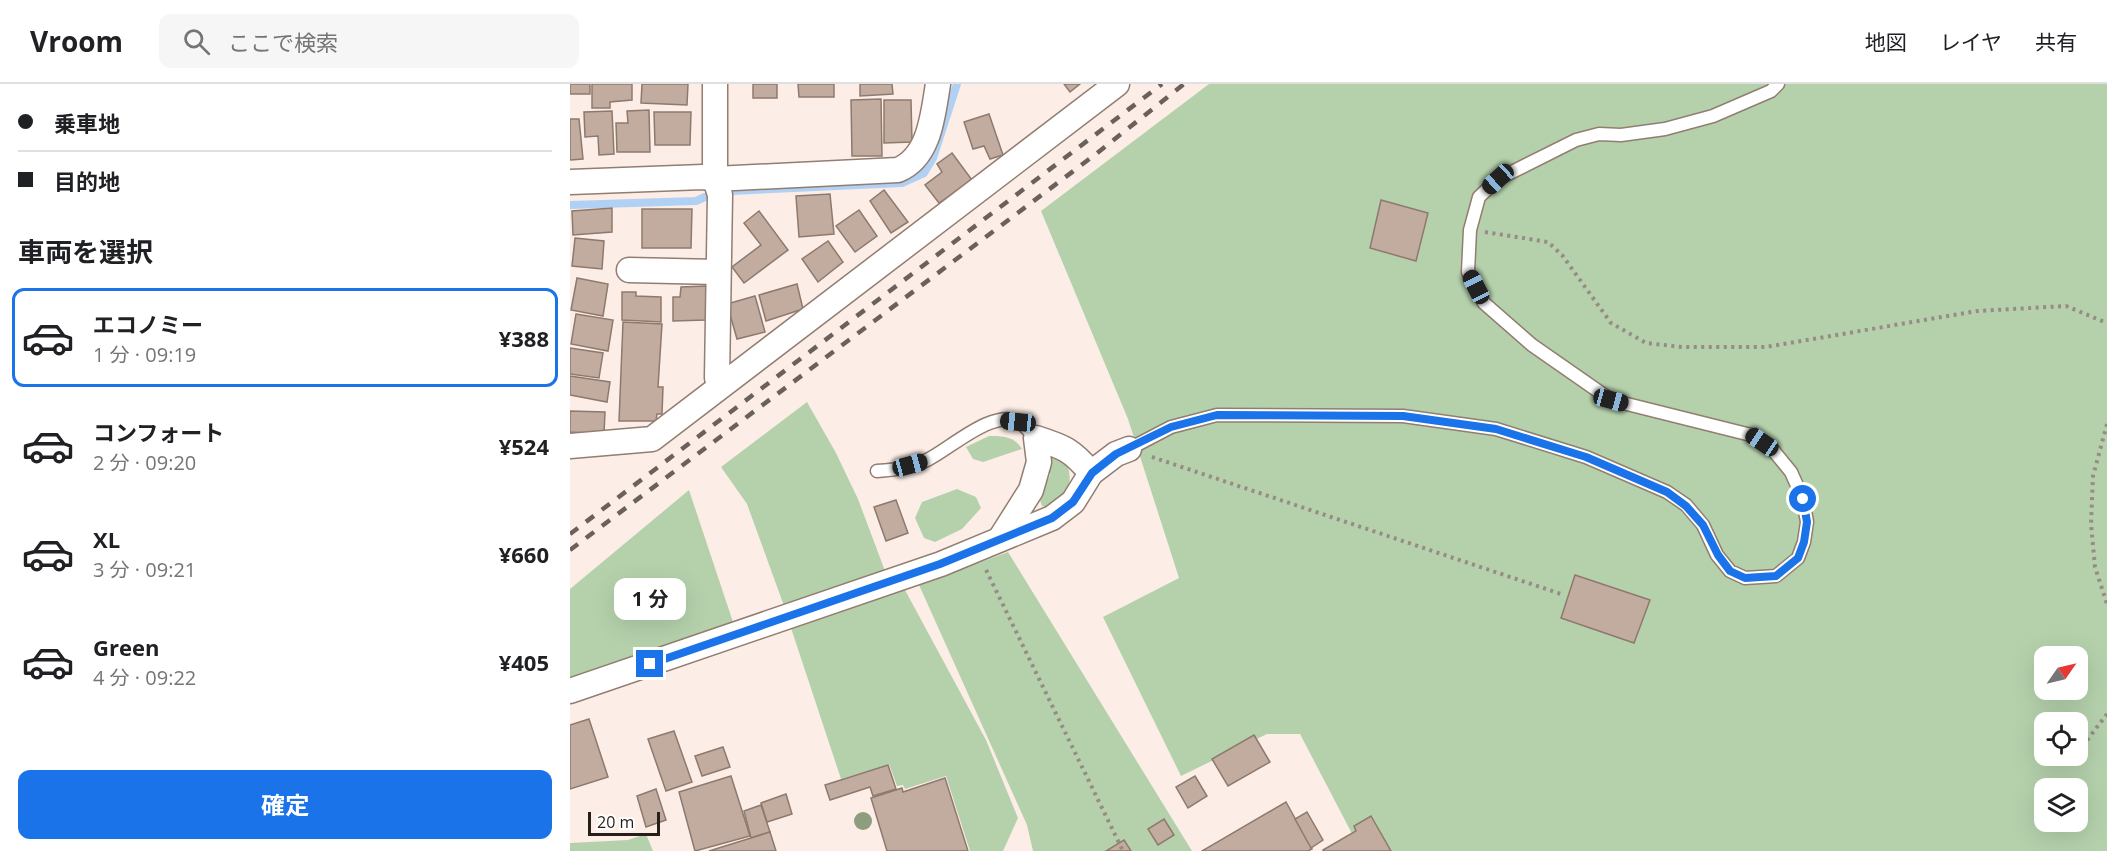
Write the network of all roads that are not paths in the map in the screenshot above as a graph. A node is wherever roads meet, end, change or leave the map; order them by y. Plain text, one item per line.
1 (715, 84) edge
2 (938, 84) edge
3 (1117, 84) edge
4 (1778, 84) edge
5 (715, 179) junction
6 (570, 182) edge
7 (629, 270) dead end
8 (717, 272) junction
9 (722, 385) junction
10 (1036, 438) junction
11 (570, 446) edge
12 (1129, 449) joint
13 (877, 471) dead end
14 (1092, 473) junction
15 (1000, 540) junction
16 (570, 691) edge

1 - 5 street
2 - 5 street
3 - 9 street
4 - 12 lane
5 - 6 street
5 - 8 street
7 - 8 street
8 - 9 street
9 - 11 street
10 - 13 lane
10 - 14 street
10 - 15 street
12 - 14 street
14 - 15 street
15 - 16 street

